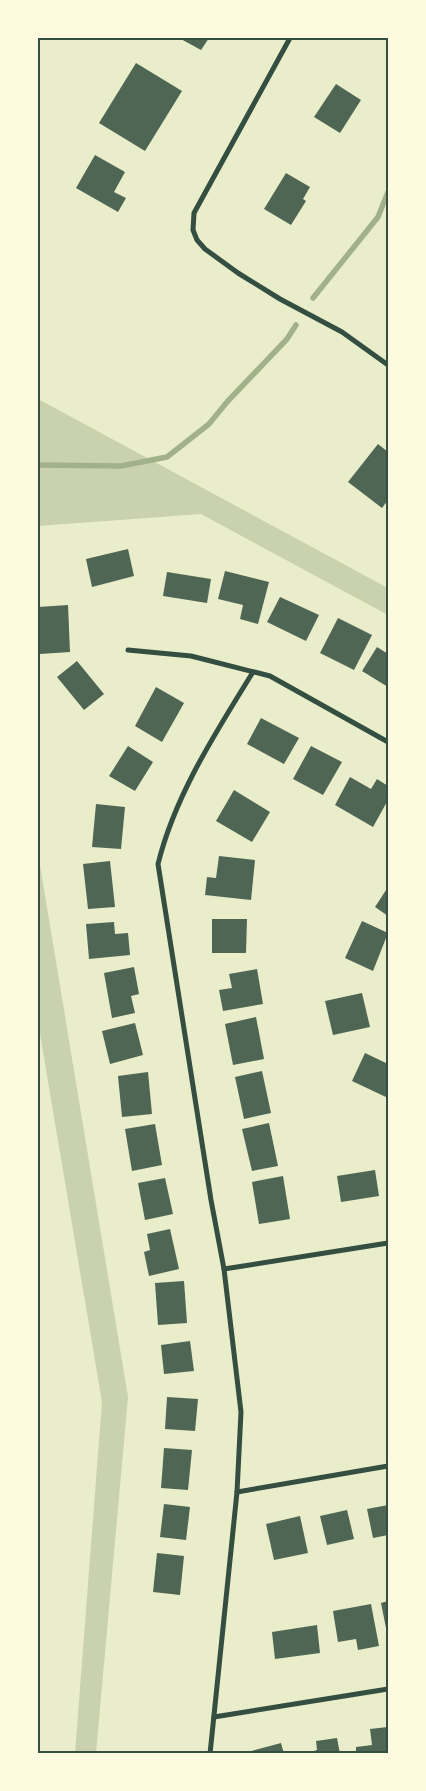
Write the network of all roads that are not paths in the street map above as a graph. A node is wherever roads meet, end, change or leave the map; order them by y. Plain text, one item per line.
1 (290, 38) edge
2 (388, 365) edge
3 (128, 650) dead end
4 (253, 672) junction
5 (388, 742) edge
6 (388, 1242) edge
7 (224, 1269) junction
8 (388, 1466) edge
9 (237, 1492) junction
10 (388, 1689) edge
11 (214, 1717) junction
12 (210, 1754) edge

1 - 2 street
3 - 4 street
4 - 5 street
4 - 7 street
6 - 7 street
7 - 9 street
8 - 9 street
9 - 11 street
10 - 11 street
11 - 12 street

